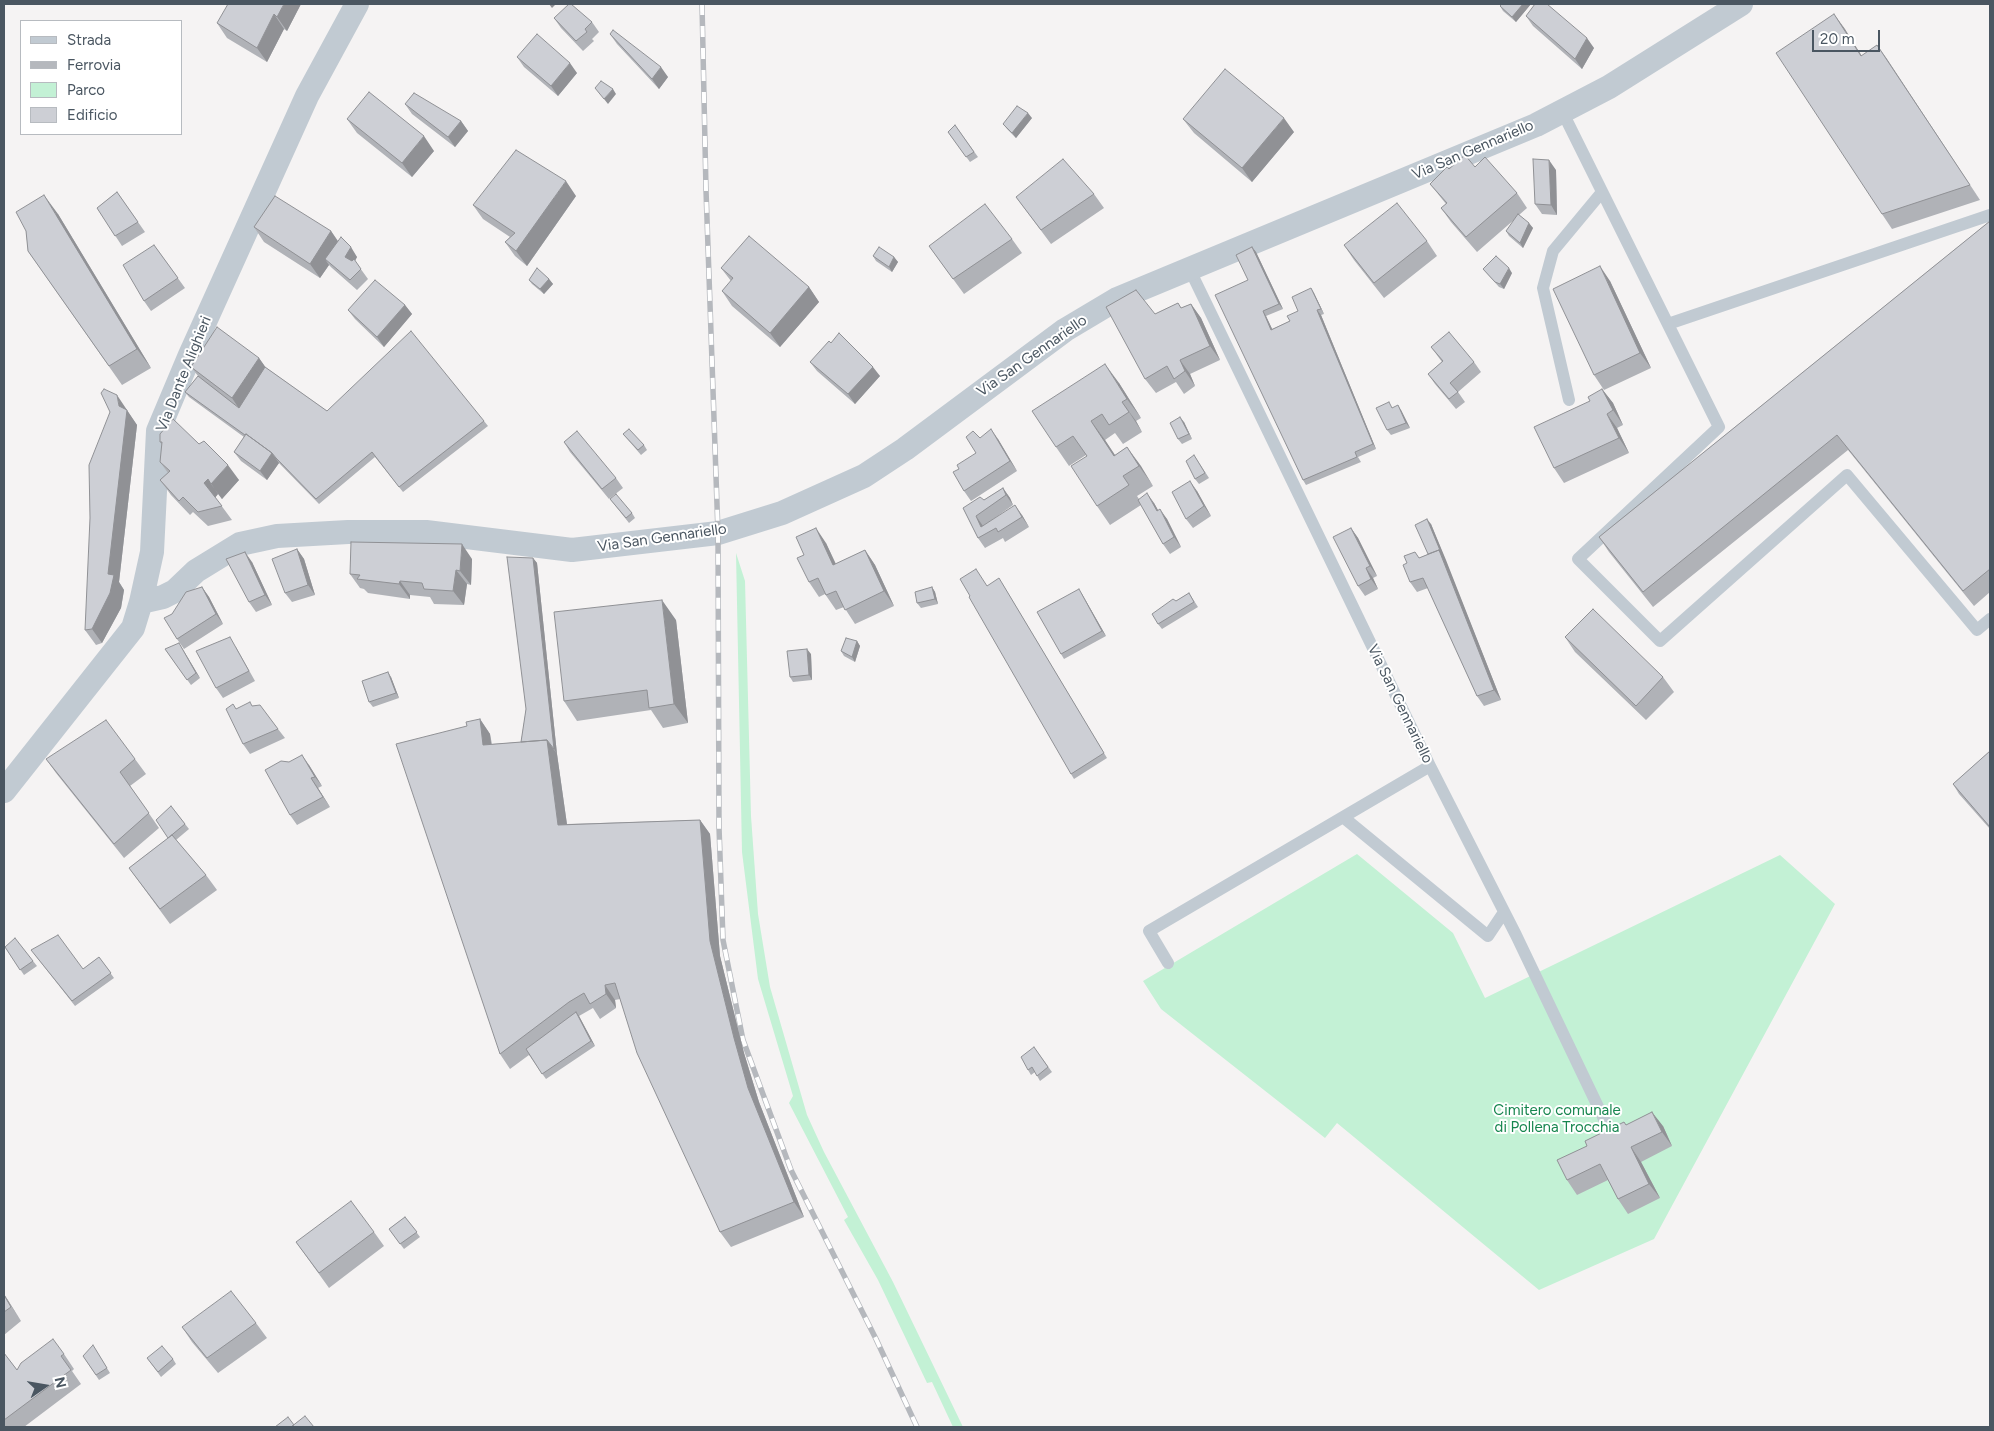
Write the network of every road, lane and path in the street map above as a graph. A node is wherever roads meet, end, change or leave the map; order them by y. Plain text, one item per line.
1 (357, 4) edge
2 (1741, 4) edge
3 (1562, 111) junction
4 (1602, 192) junction
5 (1990, 215) edge
6 (1189, 268) junction
7 (1668, 324) junction
8 (1569, 400) dead end
9 (141, 602) junction
10 (1990, 619) edge
11 (1430, 766) junction
12 (4, 791) edge
13 (1343, 818) junction
14 (1504, 912) junction
15 (1168, 963) dead end
16 (1613, 1138) edge

1 - 9 street, Via Dante Alighieri
2 - 3 street, Via San Gennariello
3 - 4 lane
3 - 6 street, Via San Gennariello
4 - 7 lane
4 - 8 lane
5 - 7 lane
6 - 9 street, Via San Gennariello
6 - 11 lane, Via San Gennariello
7 - 10 lane
9 - 12 street, Via Dante Alighieri
11 - 13 lane
11 - 14 lane, Via San Gennariello
13 - 14 lane
13 - 15 lane
14 - 16 lane, Via San Gennariello

